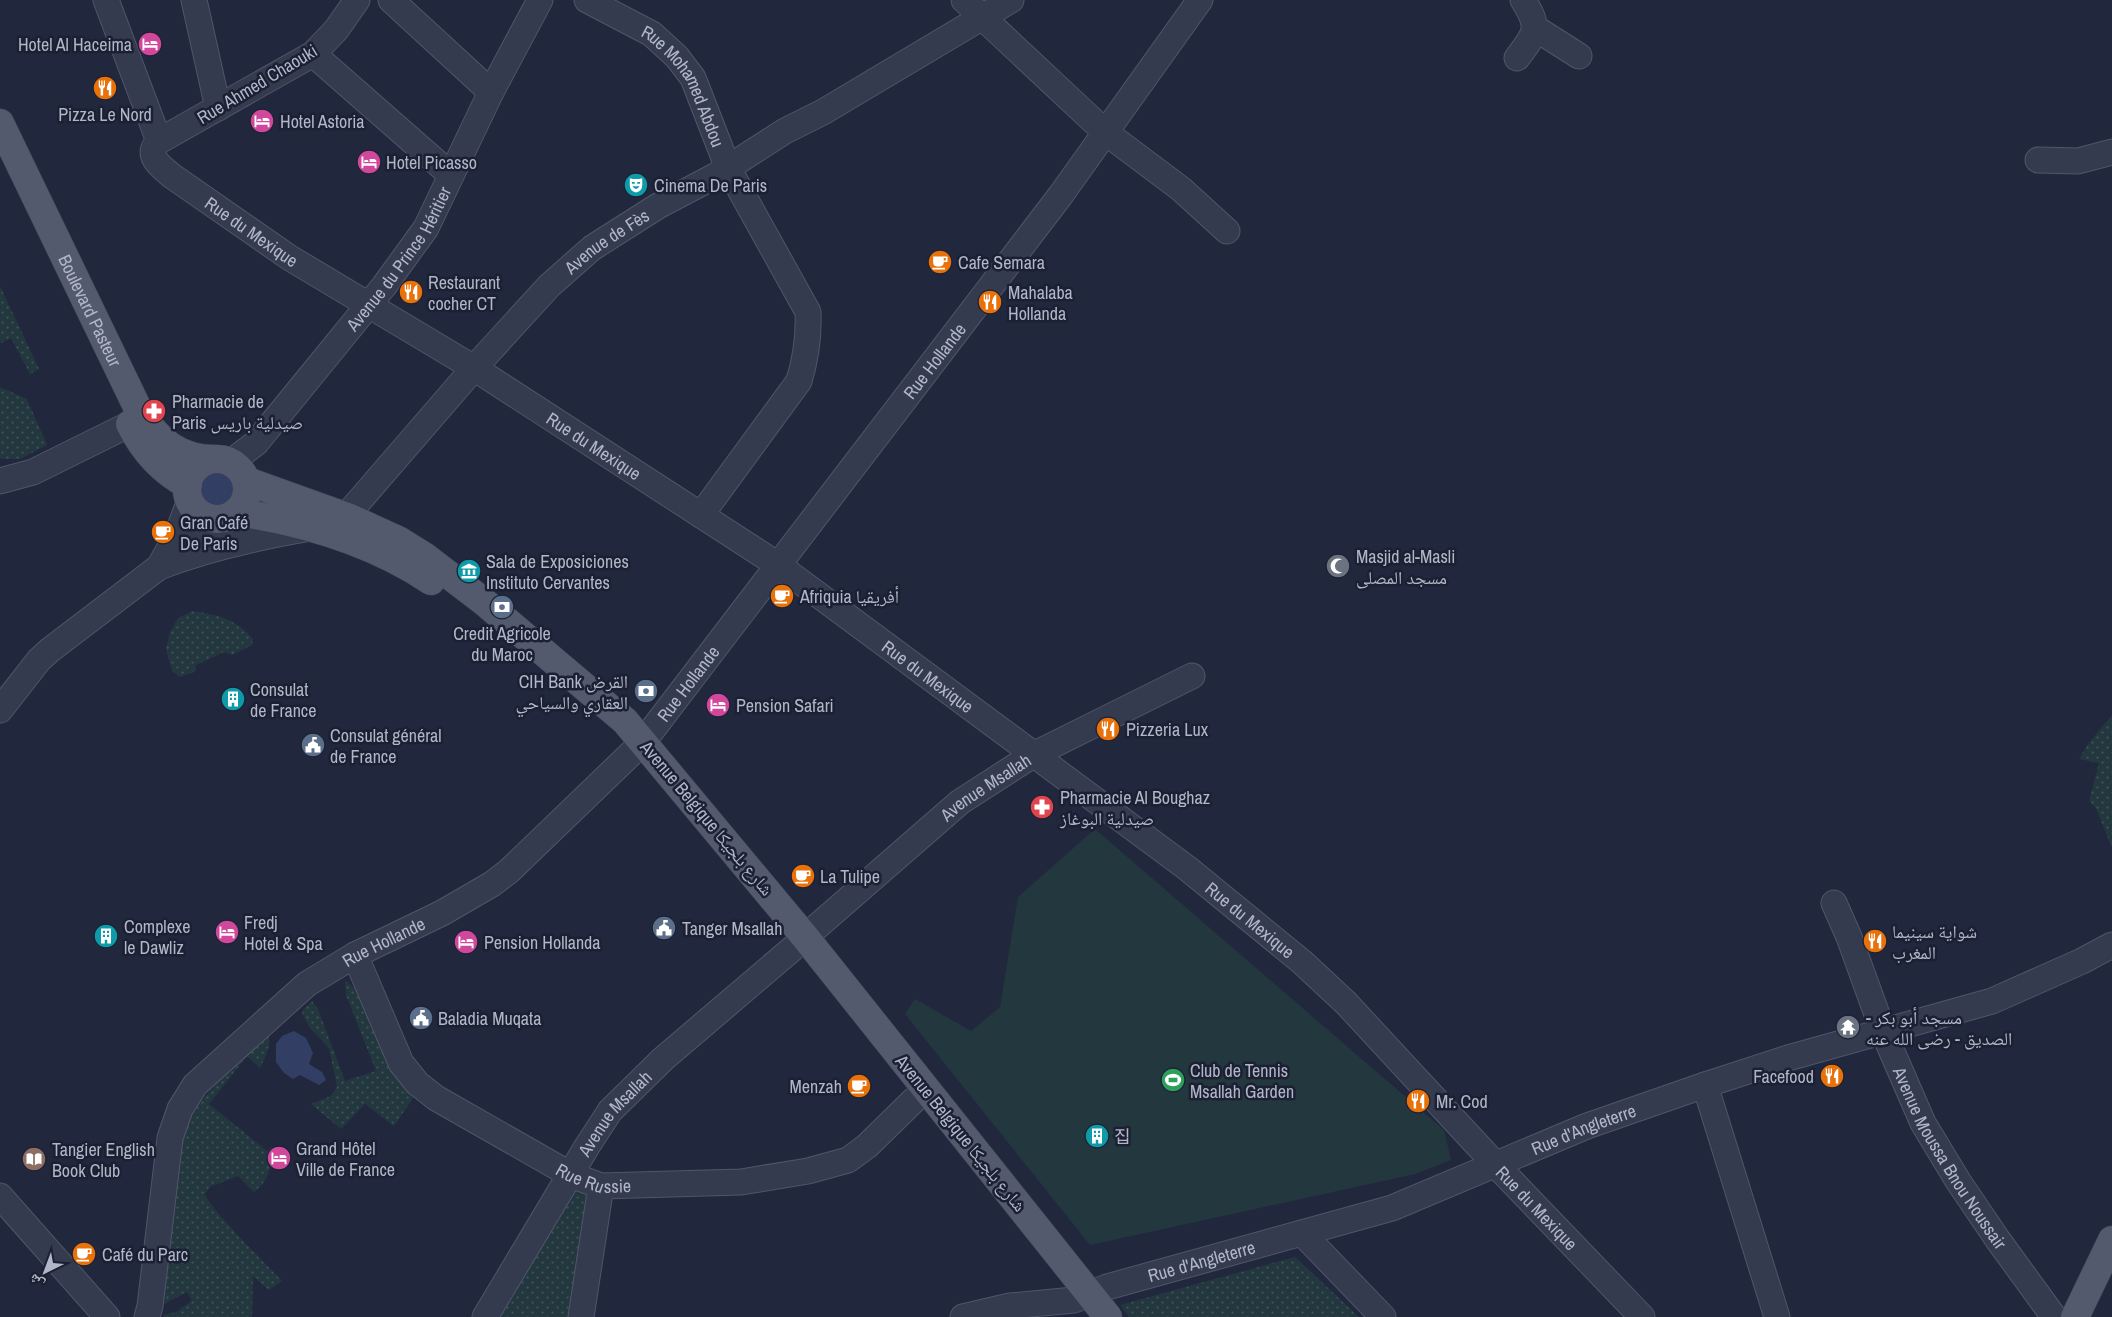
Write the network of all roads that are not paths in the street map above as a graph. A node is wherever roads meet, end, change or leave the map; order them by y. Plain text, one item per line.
1 (106, 0) edge
2 (194, 0) edge
3 (357, 0) edge
4 (391, 0) edge
5 (540, 0) edge
6 (587, 0) edge
7 (1011, 0) edge
8 (1200, 0) edge
9 (1523, 0) edge
10 (973, 8) edge
11 (1535, 28) junction
12 (313, 54) junction
13 (1579, 56) dead end
14 (1517, 58) dead end
15 (491, 92) junction
16 (218, 108) junction
17 (0, 123) edge
18 (1105, 132) junction
19 (163, 139) junction
20 (2112, 152) edge
21 (0, 157) edge
22 (2038, 160) dead end
23 (728, 168) junction
24 (451, 175) junction
25 (1227, 231) dead end
26 (368, 305) junction
27 (474, 368) junction
28 (135, 434) junction
29 (231, 467) junction
30 (0, 481) edge
31 (189, 492) junction
32 (233, 514) junction
33 (701, 515) junction
34 (346, 516) junction
35 (312, 527) junction
36 (778, 565) junction
37 (159, 567) junction
38 (1192, 676) dead end
39 (0, 710) edge
40 (638, 747) junction
41 (1033, 755) junction
42 (1834, 903) dead end
43 (799, 943) junction
44 (2112, 944) edge
45 (355, 955) junction
46 (1884, 1031) junction
47 (1705, 1085) junction
48 (914, 1100) junction
49 (1495, 1164) junction
50 (571, 1175) junction
51 (601, 1186) junction
52 (0, 1196) edge
53 (1302, 1233) junction
54 (2112, 1240) edge
55 (2112, 1282) edge
56 (1079, 1307) edge
57 (107, 1317) edge
58 (147, 1317) edge
59 (485, 1317) edge
60 (581, 1317) edge
61 (963, 1317) edge
62 (1108, 1317) edge
63 (1383, 1317) edge
64 (1642, 1317) edge
65 (1777, 1317) edge
66 (2054, 1317) edge
67 (2075, 1317) edge
68 (2095, 1317) edge

1 - 19 street
2 - 16 street
3 - 12 street, Rue Ahmed Chaouki
4 - 15 street
5 - 15 street, Avenue du Prince Héritier
6 - 23 street, Rue Mohamed Abdou
7 - 10 street, Avenue de Fès
8 - 18 street, Rue Hollande
9 - 11 street
10 - 18 street
10 - 23 street, Avenue de Fès
11 - 13 street
11 - 14 street
12 - 16 street, Rue Ahmed Chaouki
12 - 24 street
15 - 24 street, Avenue du Prince Héritier
16 - 19 street, Rue Ahmed Chaouki
17 - 29 main road, Boulevard Pasteur
18 - 25 street
18 - 36 street, Rue Hollande
19 - 26 street, Rue du Mexique
20 - 22 street
21 - 28 main road
23 - 27 street, Avenue de Fès
23 - 33 street, Rue Mohamed Abdou
24 - 26 street, Avenue du Prince Héritier
26 - 27 street, Rue du Mexique
26 - 29 street, Avenue du Prince Héritier
27 - 33 street, Rue du Mexique
27 - 34 street, Avenue de Fès
28 - 30 street
28 - 31 main road
29 - 31 main road
29 - 32 main road
29 - 34 main road, Avenue Belgique شارع بلجيكا
31 - 32 main road
31 - 37 street
32 - 35 main road, Avenue Belgique شارع بلجيكا
32 - 37 street
33 - 36 street, Rue du Mexique
34 - 35 main road
34 - 40 main road, Avenue Belgique شارع بلجيكا
35 - 37 street
35 - 40 main road, Avenue Belgique شارع بلجيكا
36 - 40 street, Rue Hollande
36 - 41 street, Rue du Mexique
37 - 39 street
38 - 41 street, Avenue Msallah
40 - 43 main road, Avenue Belgique شارع بلجيكا
40 - 45 street, Rue Hollande
41 - 43 street, Avenue Msallah
41 - 49 street, Rue du Mexique
42 - 46 street, Avenue Moussa Bnou Noussair
43 - 48 main road, Avenue Belgique شارع بلجيكا
43 - 50 street, Avenue Msallah
43 - 56 main road, Avenue Belgique شارع بلجيكا
44 - 46 street, Rue d'Angleterre
45 - 50 street, Rue Russie
45 - 58 street, Rue Hollande
46 - 47 street, Rue d'Angleterre
46 - 66 street, Avenue Moussa Bnou Noussair
47 - 49 street, Rue d'Angleterre
47 - 65 street
48 - 51 street, Rue Russie
48 - 56 main road, Avenue Belgique شارع بلجيكا
49 - 53 street, Rue d'Angleterre
49 - 64 street, Rue du Mexique
50 - 51 street, Rue Russie
50 - 59 street, Avenue Msallah
51 - 60 street
52 - 57 street
53 - 56 street, Rue d'Angleterre
53 - 63 street
54 - 67 main road
55 - 68 main road
56 - 61 street, Rue d'Angleterre
56 - 62 main road, Avenue Belgique شارع بلجيكا

